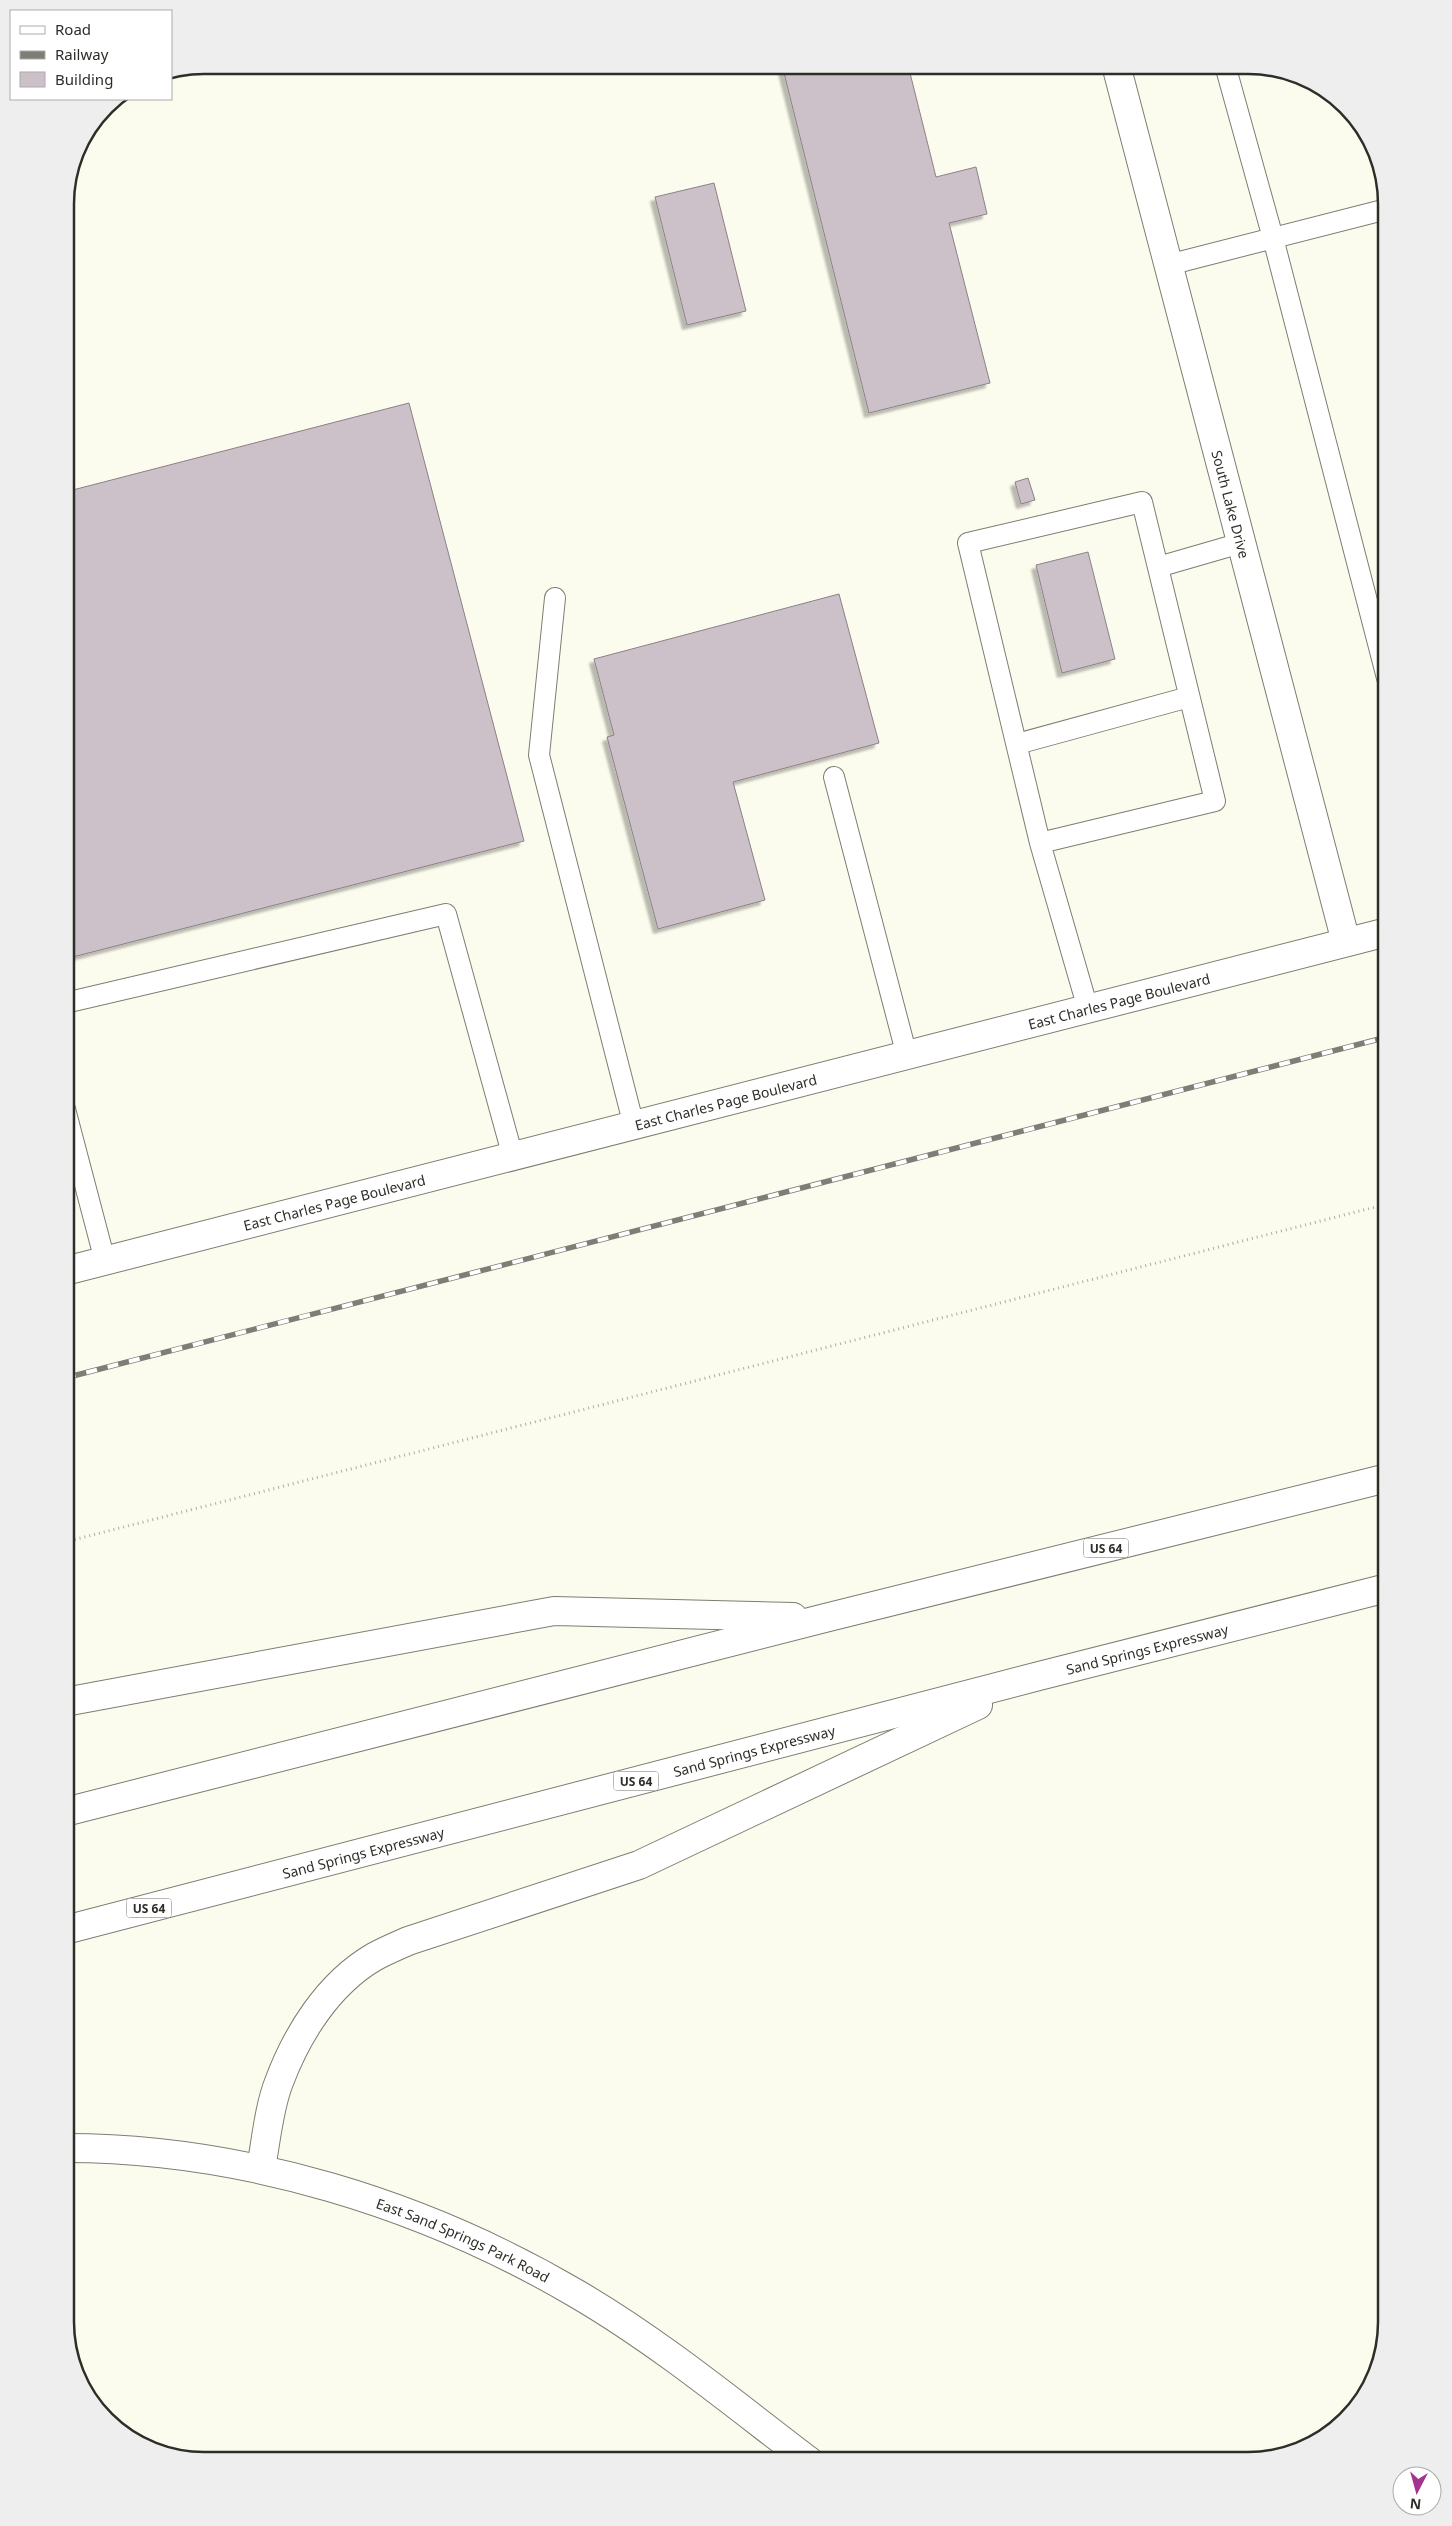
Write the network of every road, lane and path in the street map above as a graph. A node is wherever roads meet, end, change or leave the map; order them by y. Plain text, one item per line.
1 (1118, 74) edge
2 (1227, 74) edge
3 (1378, 211) edge
4 (1273, 238) junction
5 (1168, 265) junction
6 (1241, 543) junction
7 (1158, 567) junction
8 (555, 598) dead end
9 (1378, 643) edge
10 (1190, 697) junction
11 (1017, 744) junction
12 (834, 776) dead end
13 (1040, 843) junction
14 (1378, 934) edge
15 (1346, 942) junction
16 (74, 1000) edge
17 (1088, 1009) junction
18 (907, 1056) junction
19 (634, 1126) junction
20 (74, 1148) edge
21 (513, 1157) junction
22 (1378, 1206) edge
23 (105, 1261) junction
24 (74, 1269) edge
25 (1378, 1480) edge
26 (74, 1540) edge
27 (1378, 1590) edge
28 (825, 1618) junction
29 (1039, 1676) junction
30 (74, 1700) edge
31 (74, 1810) edge
32 (74, 1928) edge
33 (74, 2148) edge
34 (261, 2168) junction
35 (797, 2452) edge

1 - 5 main road, South Lake Drive
2 - 4 lane
3 - 4 lane
4 - 5 lane
4 - 9 lane
5 - 6 main road, South Lake Drive
6 - 7 lane
6 - 15 main road, South Lake Drive
7 - 10 lane
7 - 11 lane
8 - 19 lane
10 - 11 lane
10 - 13 lane
11 - 13 lane
12 - 18 lane
13 - 17 lane
14 - 15 main road, East Charles Page Boulevard
15 - 17 main road, East Charles Page Boulevard
16 - 21 lane
17 - 18 main road, East Charles Page Boulevard
18 - 19 main road, East Charles Page Boulevard
19 - 21 main road, East Charles Page Boulevard
20 - 23 lane
21 - 23 main road, East Charles Page Boulevard
22 - 26 path
23 - 24 main road, East Charles Page Boulevard
25 - 28 main road, US 64
27 - 29 main road, Sand Springs Expressway / US 64
28 - 30 main road
28 - 31 main road, US 64
29 - 32 main road, Sand Springs Expressway / US 64
29 - 34 main road
33 - 34 main road, East Sand Springs Park Road
34 - 35 main road, East Sand Springs Park Road

